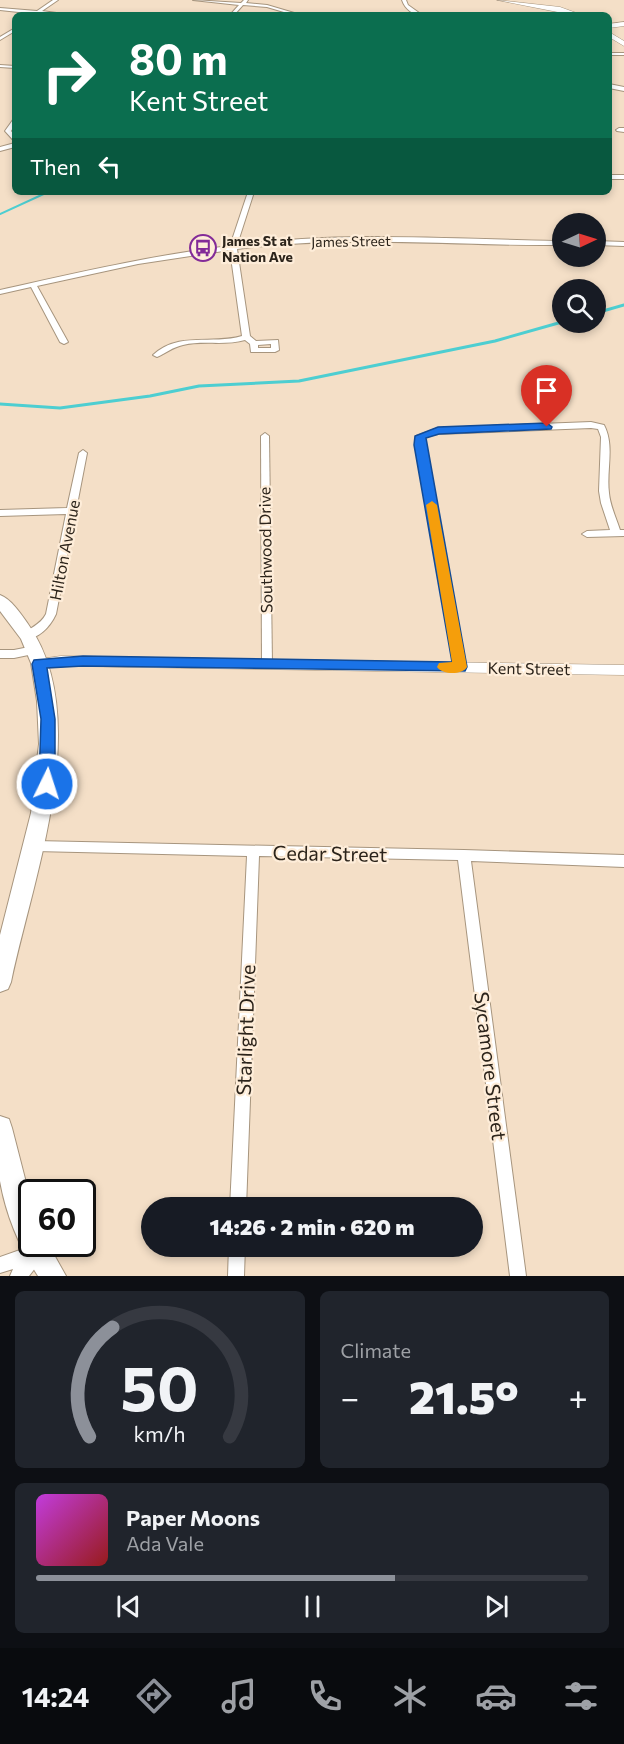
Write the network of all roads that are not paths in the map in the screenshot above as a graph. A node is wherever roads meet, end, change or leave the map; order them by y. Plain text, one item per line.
1 (56, 0) edge
2 (195, 0) edge
3 (404, 0) edge
4 (500, 0) edge
5 (513, 1) edge
6 (245, 2) edge
7 (0, 9) edge
8 (22, 12) edge
9 (39, 12) edge
10 (290, 12) edge
11 (415, 12) edge
12 (570, 12) edge
13 (12, 124) edge
14 (12, 138) edge
15 (250, 195) edge
16 (552, 243) edge
17 (606, 243) edge
18 (624, 244) edge
19 (233, 248) junction
20 (33, 285) junction
21 (0, 292) edge
22 (246, 337) junction
23 (64, 342) dead end
24 (254, 343) dead end
25 (157, 355) dead end
26 (265, 436) dead end
27 (83, 453) dead end
28 (72, 511) junction
29 (0, 513) edge
30 (620, 533) edge
31 (587, 534) dead end
32 (0, 601) edge
33 (33, 650) junction
34 (0, 654) edge
35 (267, 664) junction
36 (460, 667) junction
37 (624, 670) edge
38 (35, 846) junction
39 (253, 852) junction
40 (464, 855) junction
41 (624, 861) edge
42 (0, 982) edge
43 (0, 1128) edge
44 (238, 1197) edge
45 (18, 1204) edge
46 (18, 1254) edge
47 (28, 1257) edge
48 (41, 1257) edge
49 (237, 1257) edge
50 (0, 1265) edge
51 (18, 1276) edge
52 (53, 1276) edge
53 (236, 1276) edge
54 (518, 1276) edge

1 - 9 street
2 - 6 street
3 - 11 street
4 - 5 street
5 - 12 street
6 - 10 street
7 - 8 street
13 - 14 street
15 - 19 street
16 - 19 street, James Street
17 - 18 street
19 - 20 street, James Street
19 - 22 street
20 - 21 street, James Street
20 - 23 street
22 - 24 street
22 - 25 street
26 - 35 street, Southwood Drive
27 - 28 street, Hilton Avenue
28 - 29 street
28 - 33 street, Hilton Avenue
30 - 31 street
30 - 36 street
32 - 33 main road
33 - 34 street, Kent Street
33 - 35 street, Kent Street
33 - 38 main road
35 - 36 street, Kent Street
36 - 37 street, Kent Street
38 - 39 street, Cedar Street
38 - 42 main road
39 - 40 street, Cedar Street
39 - 44 street, Starlight Drive
40 - 41 street, Cedar Street
40 - 54 street, Sycamore Street
43 - 45 main road
46 - 50 street
47 - 51 street
48 - 52 main road
49 - 53 street

